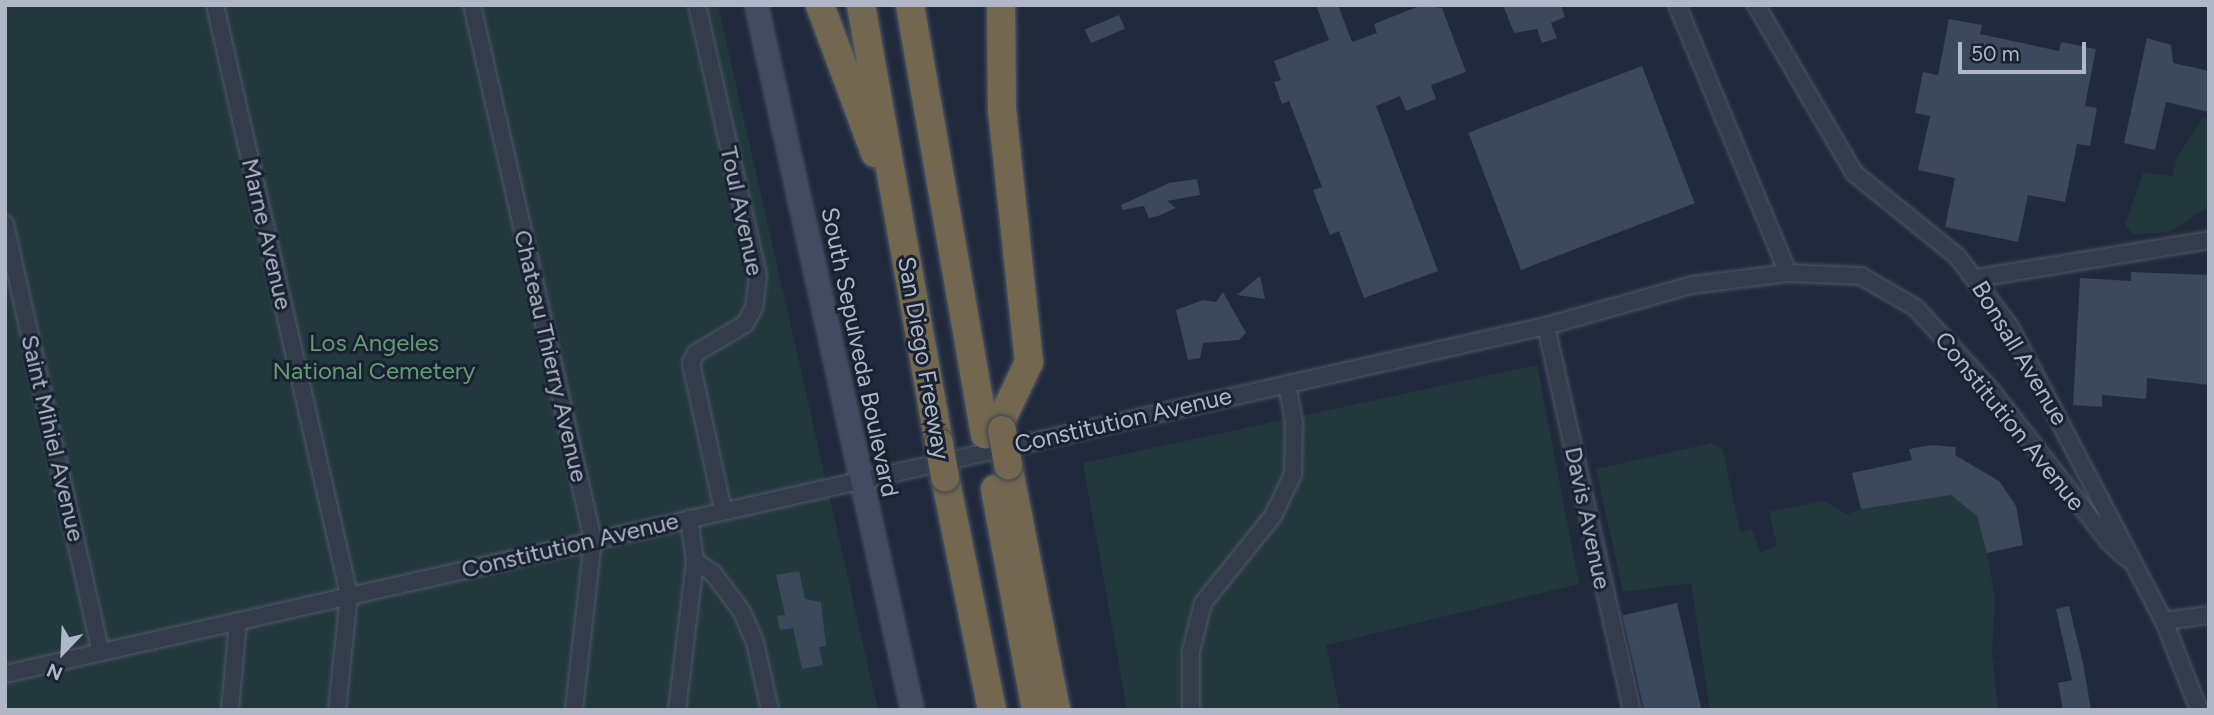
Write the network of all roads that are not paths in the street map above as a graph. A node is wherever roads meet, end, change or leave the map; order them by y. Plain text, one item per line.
1 (215, 5) edge
2 (472, 5) edge
3 (696, 5) edge
4 (755, 5) edge
5 (820, 5) edge
6 (861, 5) edge
7 (910, 5) edge
8 (928, 5) edge
9 (982, 5) edge
10 (1001, 5) edge
11 (1677, 5) edge
12 (1756, 5) edge
13 (1002, 111) junction
14 (5, 223) edge
15 (901, 225) junction
16 (2209, 227) edge
17 (2202, 241) edge
18 (1788, 273) junction
19 (1977, 278) junction
20 (1546, 326) junction
21 (1287, 384) junction
22 (996, 428) junction
23 (1000, 466) junction
24 (862, 478) junction
25 (723, 510) junction
26 (690, 517) junction
27 (593, 540) junction
28 (2127, 558) junction
29 (695, 561) junction
30 (349, 595) junction
31 (2209, 615) edge
32 (238, 621) junction
33 (2164, 621) junction
34 (101, 652) junction
35 (5, 674) edge
36 (230, 710) edge
37 (337, 710) edge
38 (574, 710) edge
39 (677, 710) edge
40 (770, 710) edge
41 (912, 710) edge
42 (992, 710) edge
43 (1036, 710) edge
44 (1056, 710) edge
45 (1191, 710) edge
46 (1632, 710) edge
47 (2199, 710) edge

1 - 30 street, Marne Avenue
2 - 27 street, Chateau Thierry Avenue
3 - 25 street, Toul Avenue
4 - 24 main road, South Sepulveda Boulevard
5 - 15 highway
6 - 15 highway, San Diego Freeway
7 - 22 highway
8 - 22 highway
9 - 13 highway
10 - 13 highway
11 - 18 street
12 - 19 street, Bonsall Avenue
13 - 22 highway
14 - 34 street, Saint Mihiel Avenue
15 - 42 highway, San Diego Freeway, bridge
16 - 17 street
17 - 19 street
18 - 20 street, Constitution Avenue
18 - 28 street, Constitution Avenue
19 - 28 street, Bonsall Avenue
20 - 21 street, Constitution Avenue
20 - 46 street, Davis Avenue
21 - 24 street, Constitution Avenue
21 - 45 street
22 - 23 highway, bridge
23 - 43 highway
23 - 44 highway
24 - 25 street, Constitution Avenue
24 - 41 main road, South Sepulveda Boulevard
25 - 26 street, Constitution Avenue
26 - 27 street, Constitution Avenue
26 - 29 street
27 - 30 street, Constitution Avenue
27 - 38 street, Chateau Thierry Avenue
28 - 33 street, Bonsall Avenue
29 - 39 street
29 - 40 street
30 - 32 street, Constitution Avenue
30 - 37 street, Marne Avenue
31 - 33 street
32 - 34 street, Constitution Avenue
32 - 36 street
33 - 47 street, Bonsall Avenue
34 - 35 street, Constitution Avenue

